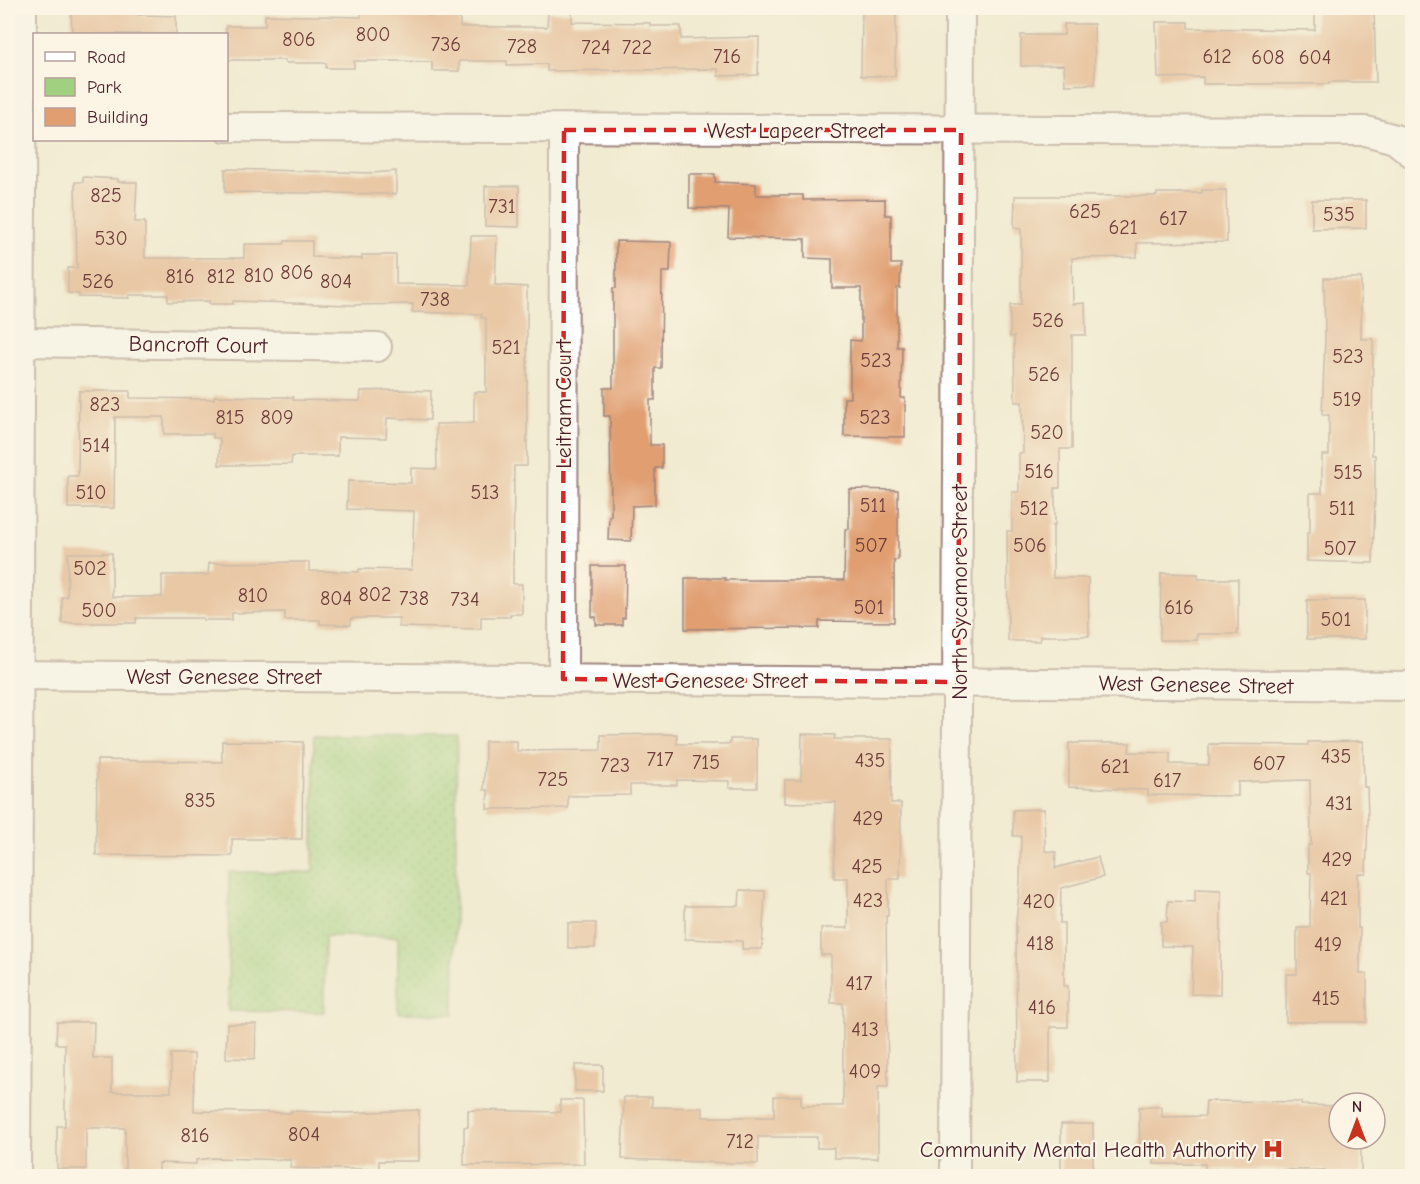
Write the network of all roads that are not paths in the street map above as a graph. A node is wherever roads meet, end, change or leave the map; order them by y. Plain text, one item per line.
1 (22, 8) edge
2 (960, 8) edge
3 (228, 128) edge
4 (21, 130) edge
5 (564, 130) junction
6 (961, 130) junction
7 (1413, 153) edge
8 (19, 342) junction
9 (377, 347) dead end
10 (13, 675) edge
11 (563, 679) junction
12 (958, 682) junction
13 (1413, 686) edge
14 (16, 1176) edge
15 (955, 1176) edge

1 - 4 street
2 - 6 street, North Sycamore Street
3 - 5 street, West Lapeer Street
4 - 8 street
5 - 6 street, West Lapeer Street
5 - 11 street, Leitram Court
6 - 7 street, West Lapeer Street
6 - 12 street, North Sycamore Street
8 - 9 street, Bancroft Court
8 - 10 street
10 - 11 street, West Genesee Street
10 - 14 street
11 - 12 street, West Genesee Street
12 - 13 street, West Genesee Street
12 - 15 street, North Sycamore Street

